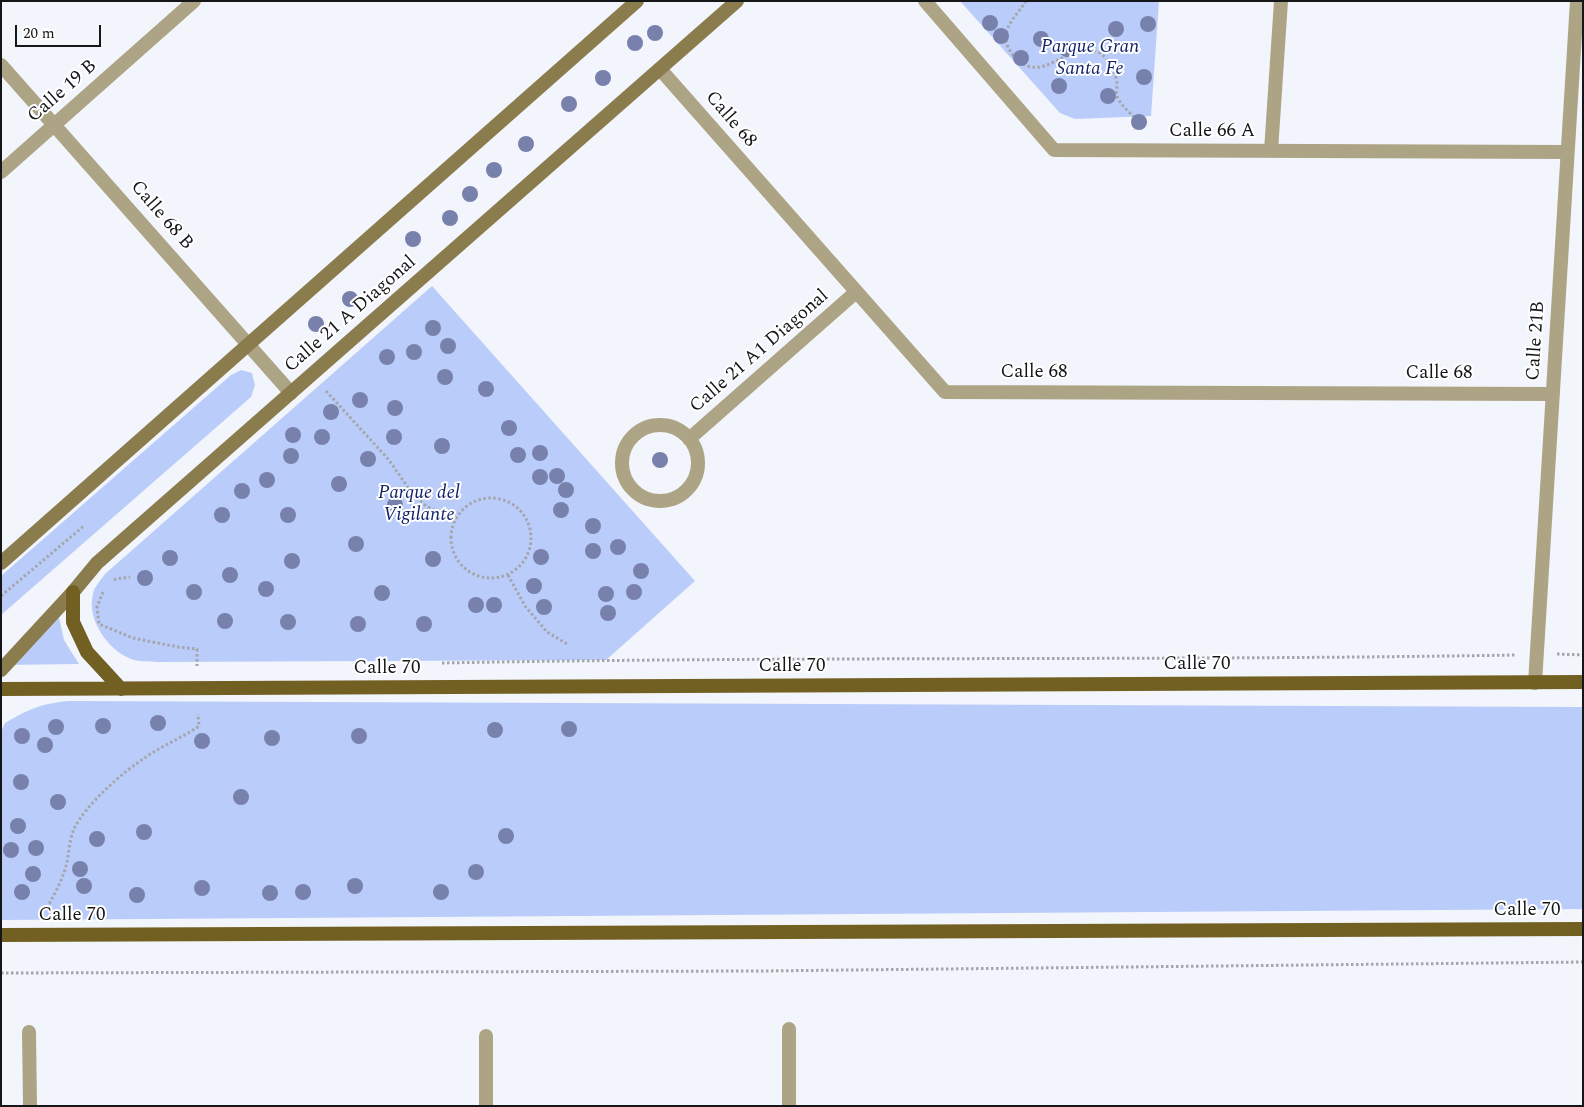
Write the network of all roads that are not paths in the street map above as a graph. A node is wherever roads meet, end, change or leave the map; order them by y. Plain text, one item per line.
1 (194, 1) edge
2 (637, 1) edge
3 (738, 1) edge
4 (925, 1) edge
5 (1281, 1) edge
6 (1577, 1) edge
7 (1, 64) edge
8 (660, 69) junction
9 (55, 124) junction
10 (1271, 151) junction
11 (1568, 152) junction
12 (1, 172) edge
13 (856, 292) junction
14 (249, 344) junction
15 (291, 393) junction
16 (1553, 394) junction
17 (689, 439) junction
18 (1, 563) edge
19 (73, 592) junction
20 (1, 670) edge
21 (1535, 682) junction
22 (1583, 682) edge
23 (1, 689) edge
24 (121, 689) junction
25 (1583, 930) edge
26 (1, 935) edge
27 (789, 1029) dead end
28 (29, 1032) dead end
29 (486, 1036) dead end
30 (30, 1106) edge
31 (486, 1106) edge
32 (789, 1106) edge

1 - 9 street, Calle 19 B
2 - 14 main road
3 - 8 main road, Calle 21 A Diagonal
4 - 10 street, Calle 66 A
5 - 10 street
6 - 11 street, Calle 21B
7 - 9 street, Calle 68 B
8 - 13 street, Calle 68
8 - 15 main road, Calle 21 A Diagonal
9 - 12 street, Calle 19 B
9 - 14 street, Calle 68 B
10 - 11 street, Calle 66 A
11 - 16 street, Calle 21B
13 - 16 street, Calle 68
13 - 17 street, Calle 21 A1 Diagonal
14 - 15 street, Calle 68 B
14 - 18 main road
15 - 19 main road, Calle 21 A Diagonal
16 - 21 street, Calle 21B
17 - 17 street, Calle 21 A1 Diagonal
19 - 20 main road, Calle 21 A Diagonal
19 - 24 main road
21 - 22 main road, Calle 70
21 - 24 main road, Calle 70
23 - 24 main road, Calle 70
25 - 26 main road, Calle 70
27 - 32 street
28 - 30 street
29 - 31 street

